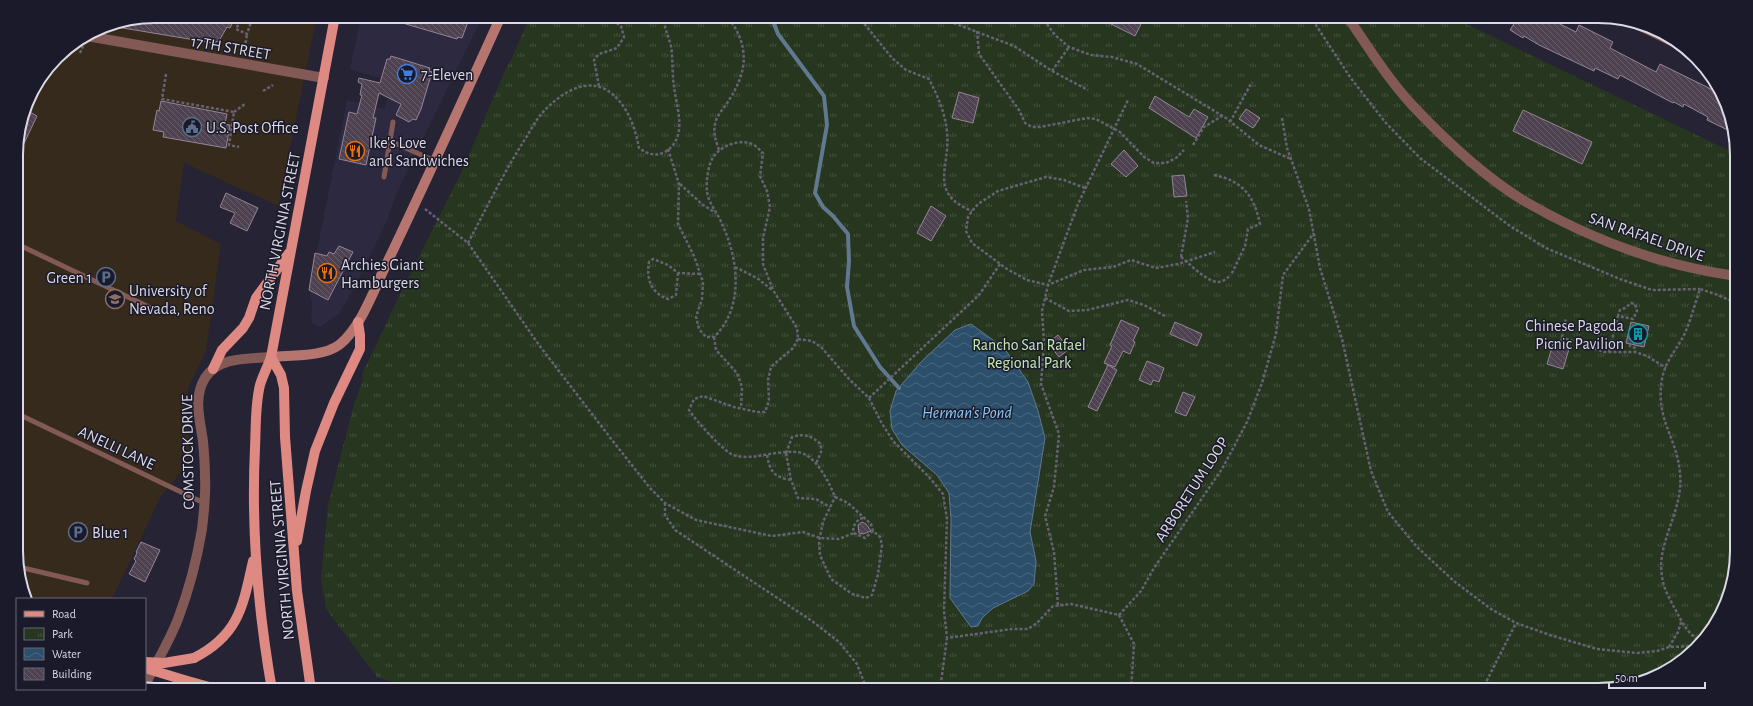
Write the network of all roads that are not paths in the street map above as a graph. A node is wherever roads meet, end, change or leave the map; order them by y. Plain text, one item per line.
1 (334, 23) edge
2 (498, 23) edge
3 (1352, 23) edge
4 (88, 41) edge
5 (324, 78) junction
6 (393, 122) dead end
7 (390, 141) junction
8 (435, 161) junction
9 (384, 177) dead end
10 (23, 247) edge
11 (290, 252) junction
12 (1730, 275) edge
13 (151, 308) dead end
14 (358, 322) junction
15 (271, 357) junction
16 (213, 369) junction
17 (23, 416) edge
18 (204, 502) junction
19 (255, 549) junction
20 (295, 555) junction
21 (24, 568) edge
22 (88, 583) dead end
23 (146, 662) edge
24 (146, 668) edge
25 (146, 683) edge
26 (195, 683) edge
27 (271, 683) edge
28 (310, 683) edge

1 - 5 main road, NORTH VIRGINIA STREET
2 - 8 main road
3 - 12 street, SAN RAFAEL DRIVE
4 - 5 street, 17TH STREET
5 - 11 main road, NORTH VIRGINIA STREET
6 - 7 lane
7 - 8 lane
7 - 9 lane
8 - 14 main road
10 - 13 lane
11 - 15 main road, NORTH VIRGINIA STREET
11 - 16 main road
14 - 15 main road
14 - 20 main road
15 - 16 street
15 - 19 main road, NORTH VIRGINIA STREET
15 - 20 main road, NORTH VIRGINIA STREET
16 - 18 street, COMSTOCK DRIVE
17 - 18 lane, ANELLI LANE
18 - 25 street, COMSTOCK DRIVE
19 - 23 main road, bridge
19 - 27 main road, NORTH VIRGINIA STREET
20 - 28 main road, NORTH VIRGINIA STREET
21 - 22 lane
24 - 26 main road, bridge

